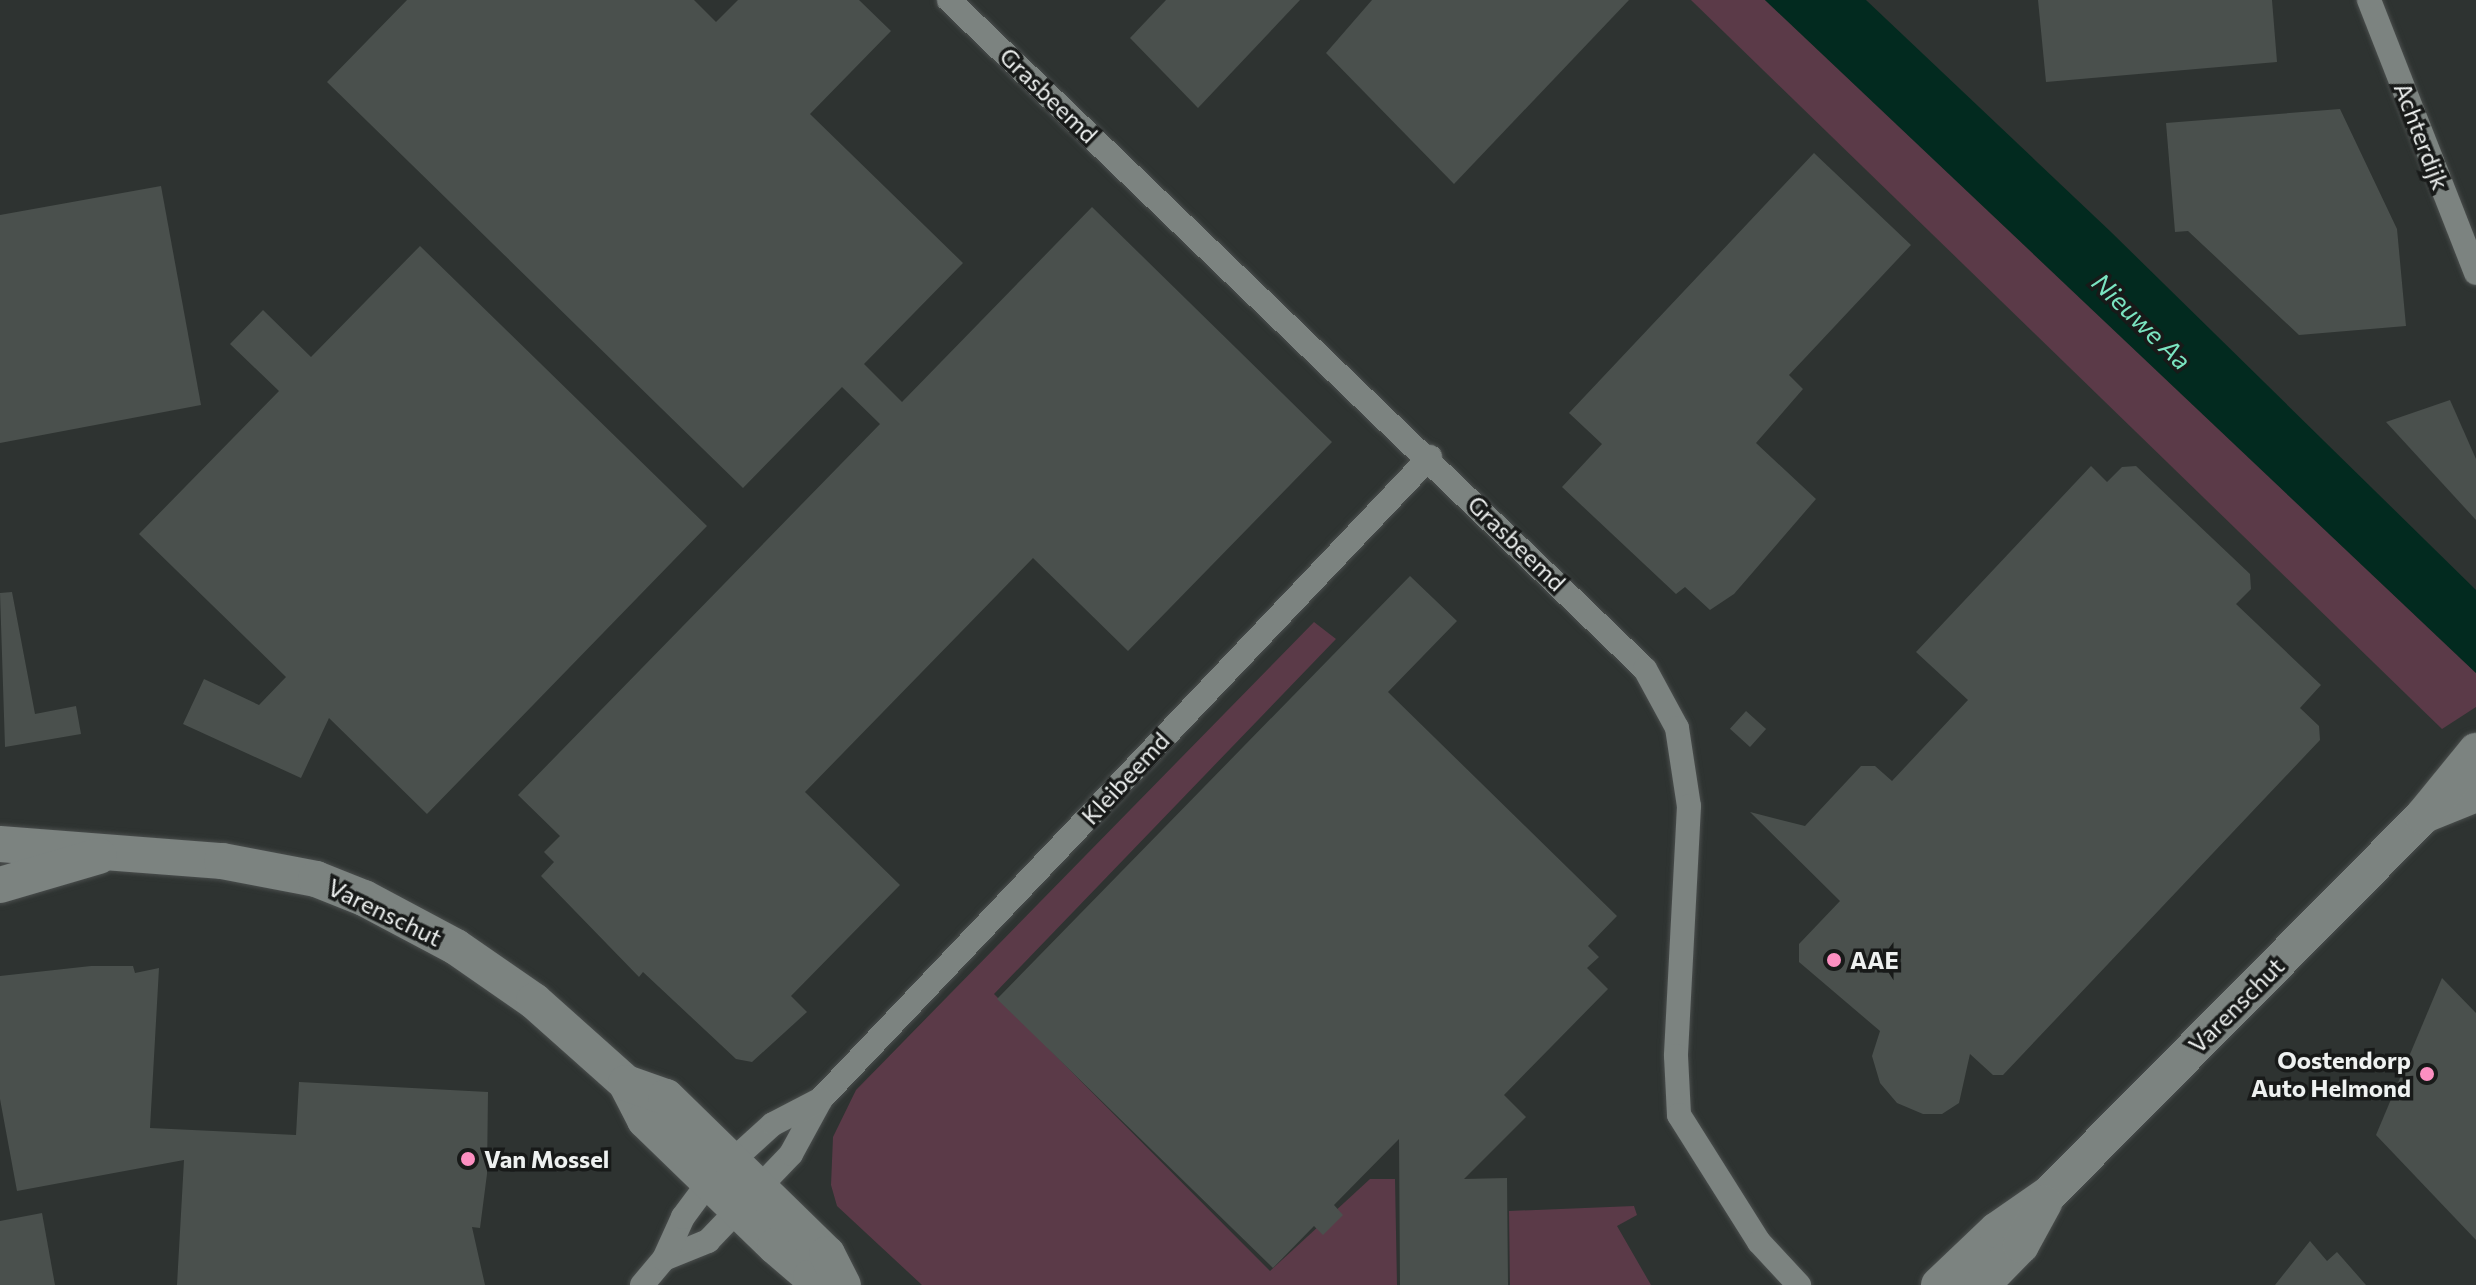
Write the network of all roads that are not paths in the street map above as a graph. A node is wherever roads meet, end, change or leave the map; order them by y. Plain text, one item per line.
1 (949, 0) edge
2 (2369, 0) edge
3 (2476, 273) edge
4 (1430, 457) junction
5 (2476, 751) edge
6 (2476, 794) edge
7 (2423, 816) junction
8 (0, 844) edge
9 (99, 856) junction
10 (0, 885) edge
11 (821, 1099) junction
12 (720, 1171) junction
13 (2049, 1194) junction
14 (747, 1198) junction
15 (1759, 1242) junction
16 (664, 1259) junction
17 (642, 1285) edge
18 (837, 1285) edge
19 (843, 1285) edge
20 (1776, 1285) edge
21 (1799, 1285) edge
22 (1939, 1285) edge
23 (1982, 1285) edge

1 - 4 street, Grasbeemd
2 - 3 street, Achterdijk
4 - 11 street, Kleibeemd
4 - 15 street, Grasbeemd
5 - 7 street, Varenschut
6 - 7 street, Varenschut
7 - 13 street, Varenschut
8 - 9 street, Varenschut
9 - 10 street, Varenschut
9 - 12 street, Varenschut
11 - 12 street, Kleibeemd
11 - 14 street, Kleibeemd
12 - 14 street, Varenschut
12 - 16 street
13 - 22 street, Varenschut
13 - 23 street, Varenschut
14 - 16 street
14 - 18 street, Varenschut
14 - 19 street, Varenschut
15 - 20 street, Grasbeemd
15 - 21 street, Grasbeemd
16 - 17 street

